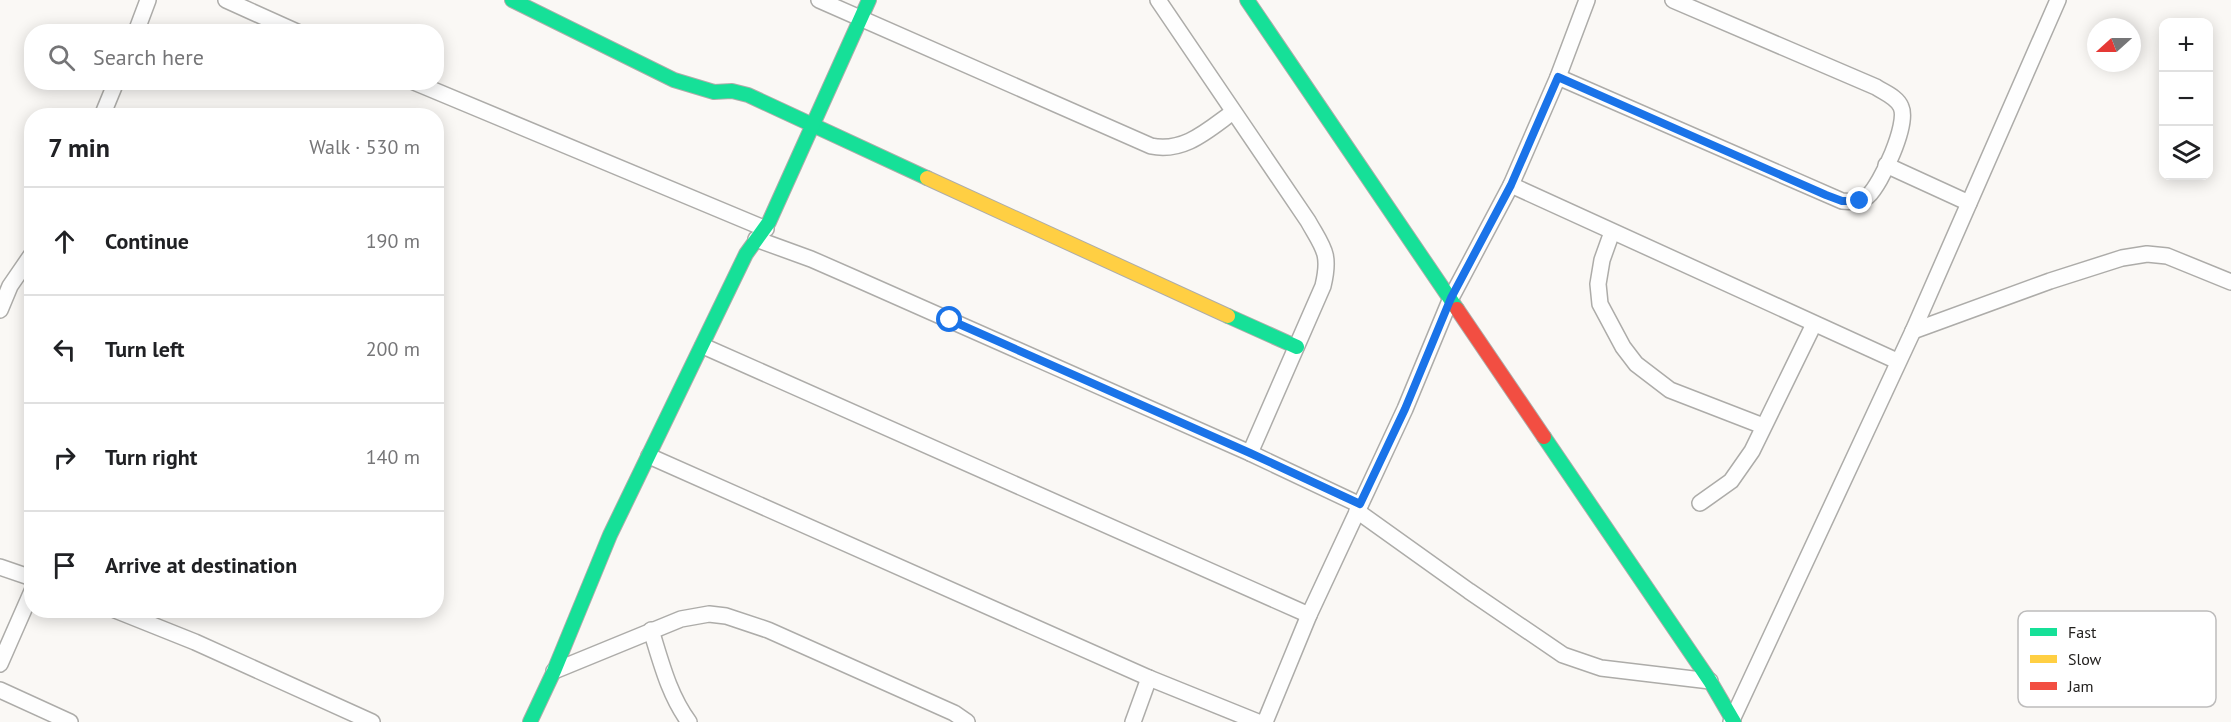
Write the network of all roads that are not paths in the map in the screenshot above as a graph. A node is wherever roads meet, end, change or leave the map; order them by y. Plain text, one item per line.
1 (148, 0) edge
2 (226, 0) edge
3 (512, 0) edge
4 (819, 0) edge
5 (869, 0) edge
6 (1158, 0) edge
7 (1247, 0) edge
8 (1587, 0) edge
9 (1673, 0) edge
10 (2058, 0) edge
11 (861, 18) junction
12 (139, 24) edge
13 (279, 24) edge
14 (1558, 77) junction
15 (113, 90) edge
16 (432, 90) edge
17 (105, 108) edge
18 (1233, 112) junction
19 (812, 126) junction
20 (1886, 165) junction
21 (1511, 185) junction
22 (1969, 203) junction
23 (1612, 232) junction
24 (761, 234) junction
25 (24, 266) edge
26 (2231, 282) edge
27 (1451, 298) junction
28 (0, 310) edge
29 (1815, 324) junction
30 (1912, 331) junction
31 (703, 346) junction
32 (1297, 347) junction
33 (1898, 361) junction
34 (1763, 426) junction
35 (1250, 453) junction
36 (650, 456) junction
37 (1700, 503) dead end
38 (1359, 508) junction
39 (0, 567) edge
40 (24, 575) edge
41 (24, 609) edge
42 (1309, 615) junction
43 (135, 618) edge
44 (651, 630) junction
45 (0, 664) edge
46 (554, 671) junction
47 (1149, 678) junction
48 (1710, 681) junction
49 (0, 690) edge
50 (1732, 721) edge
51 (70, 722) edge
52 (372, 722) edge
53 (530, 722) edge
54 (689, 722) edge
55 (967, 722) edge
56 (1133, 722) edge
57 (1258, 722) edge
58 (1265, 722) edge

1 - 12 street
2 - 13 street
3 - 19 street
4 - 11 street
5 - 11 street
6 - 18 street
7 - 27 street
8 - 14 street
9 - 20 street
10 - 22 street
11 - 18 street
11 - 19 street
14 - 20 street
14 - 21 street
15 - 17 street
16 - 24 street
18 - 32 street
19 - 24 street
19 - 32 street
20 - 22 street
21 - 23 street
21 - 27 street
22 - 30 street
23 - 29 street
23 - 34 street
24 - 31 street
24 - 35 street
25 - 28 street
26 - 30 street
27 - 38 street
27 - 48 street
29 - 33 street
29 - 34 street
30 - 33 street
31 - 36 street
31 - 42 street
32 - 35 street
33 - 50 street
34 - 37 street
35 - 38 street
36 - 46 street
36 - 47 street
38 - 42 street
38 - 48 street
39 - 40 street
41 - 45 street
42 - 58 street
43 - 52 street
44 - 46 street
44 - 54 street
44 - 55 street
46 - 53 street
47 - 56 street
47 - 57 street
48 - 50 street
49 - 51 street

